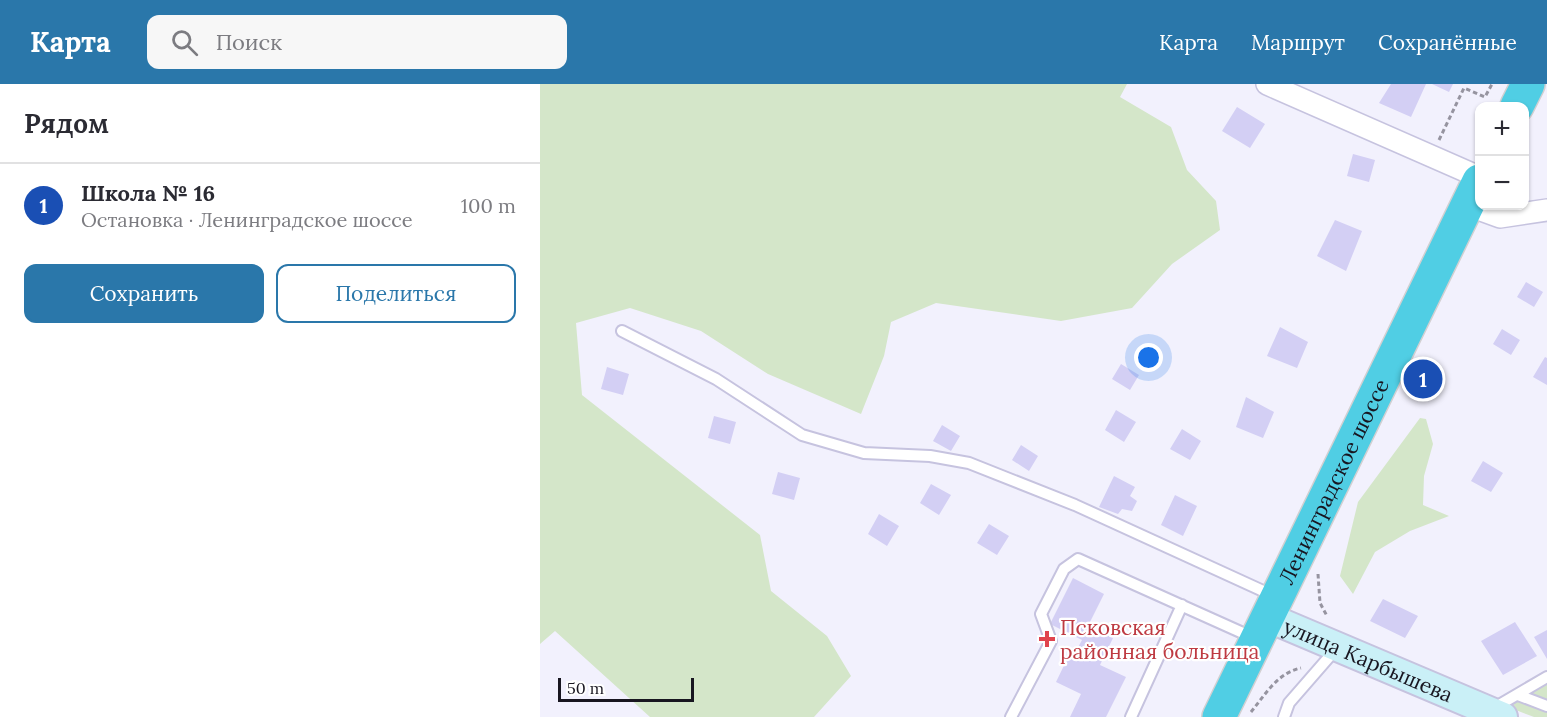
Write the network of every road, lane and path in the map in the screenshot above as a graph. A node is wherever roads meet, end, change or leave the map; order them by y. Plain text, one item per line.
1 (1267, 84) edge
2 (1492, 84) edge
3 (1528, 84) edge
4 (1465, 86) edge
5 (1519, 102) edge
6 (1431, 156) junction
7 (1475, 188) edge
8 (1494, 210) edge
9 (1547, 210) edge
10 (622, 332) dead end
11 (1182, 605) junction
12 (1267, 618) junction
13 (1338, 647) junction
14 (1547, 677) edge
15 (1547, 706) edge
16 (1503, 708) edge
17 (1011, 717) edge
18 (1131, 717) edge
19 (1219, 717) edge
20 (1284, 717) edge

1 - 6 street
2 - 4 path
3 - 5 highway
4 - 6 path
6 - 7 street
7 - 12 highway, Ленинградское шоссе
8 - 9 street
10 - 12 lane
11 - 12 lane
11 - 17 lane
11 - 18 lane
12 - 13 street, улица Карбышева
12 - 19 highway, Ленинградское шоссе
13 - 16 street, улица Карбышева
13 - 20 lane
14 - 16 lane
15 - 16 lane

